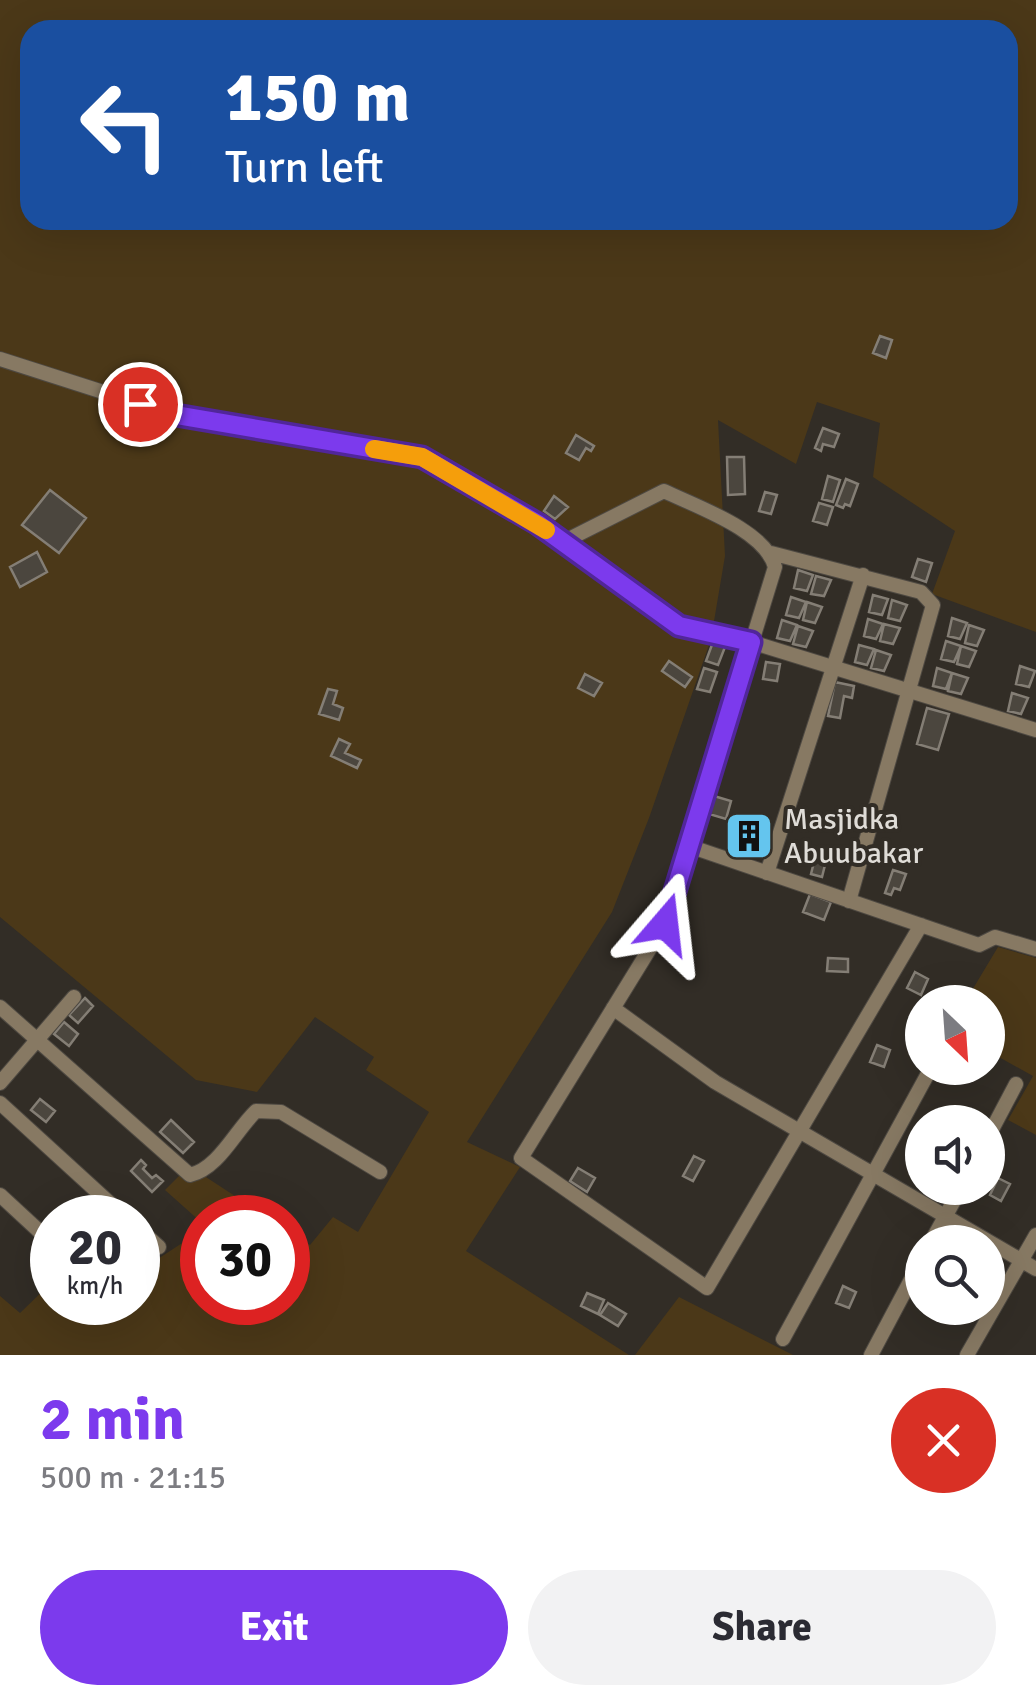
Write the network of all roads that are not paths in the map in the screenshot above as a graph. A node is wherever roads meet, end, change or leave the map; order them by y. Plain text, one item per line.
1 (0, 359) edge
2 (563, 542) junction
3 (771, 553) junction
4 (863, 575) junction
5 (751, 642) junction
6 (833, 667) junction
7 (909, 689) junction
8 (1036, 730) edge
9 (688, 846) junction
10 (767, 873) junction
11 (850, 900) junction
12 (921, 925) junction
13 (1036, 949) edge
14 (74, 997) dead end
15 (0, 1007) edge
16 (613, 1008) junction
17 (37, 1040) junction
18 (0, 1083) edge
19 (1016, 1084) dead end
20 (922, 1085) edge
21 (0, 1103) edge
22 (1005, 1105) edge
23 (800, 1131) junction
24 (380, 1172) dead end
25 (873, 1174) junction
26 (0, 1195) edge
27 (101, 1195) edge
28 (951, 1205) edge
29 (945, 1216) junction
30 (30, 1223) edge
31 (940, 1225) edge
32 (1036, 1235) edge
33 (1021, 1260) junction
34 (1036, 1269) edge
35 (905, 1291) edge
36 (783, 1339) dead end
37 (871, 1355) edge
38 (966, 1355) edge

1 - 2 street
2 - 3 street
2 - 5 street
3 - 4 street
3 - 5 street
4 - 6 street
4 - 7 street
5 - 6 street
5 - 9 street
6 - 7 street
6 - 10 street
7 - 8 street
7 - 11 street
9 - 10 street
9 - 16 street
10 - 11 street
11 - 12 street
12 - 13 street
12 - 23 street
14 - 17 street
15 - 17 street
16 - 23 street
16 - 23 street
17 - 18 street
17 - 24 street
19 - 22 street
20 - 25 street
21 - 27 street
23 - 25 street
25 - 29 street
25 - 36 street
26 - 30 street
28 - 29 street
29 - 31 street
29 - 33 street
32 - 33 street
33 - 34 street
33 - 38 street
35 - 37 street

